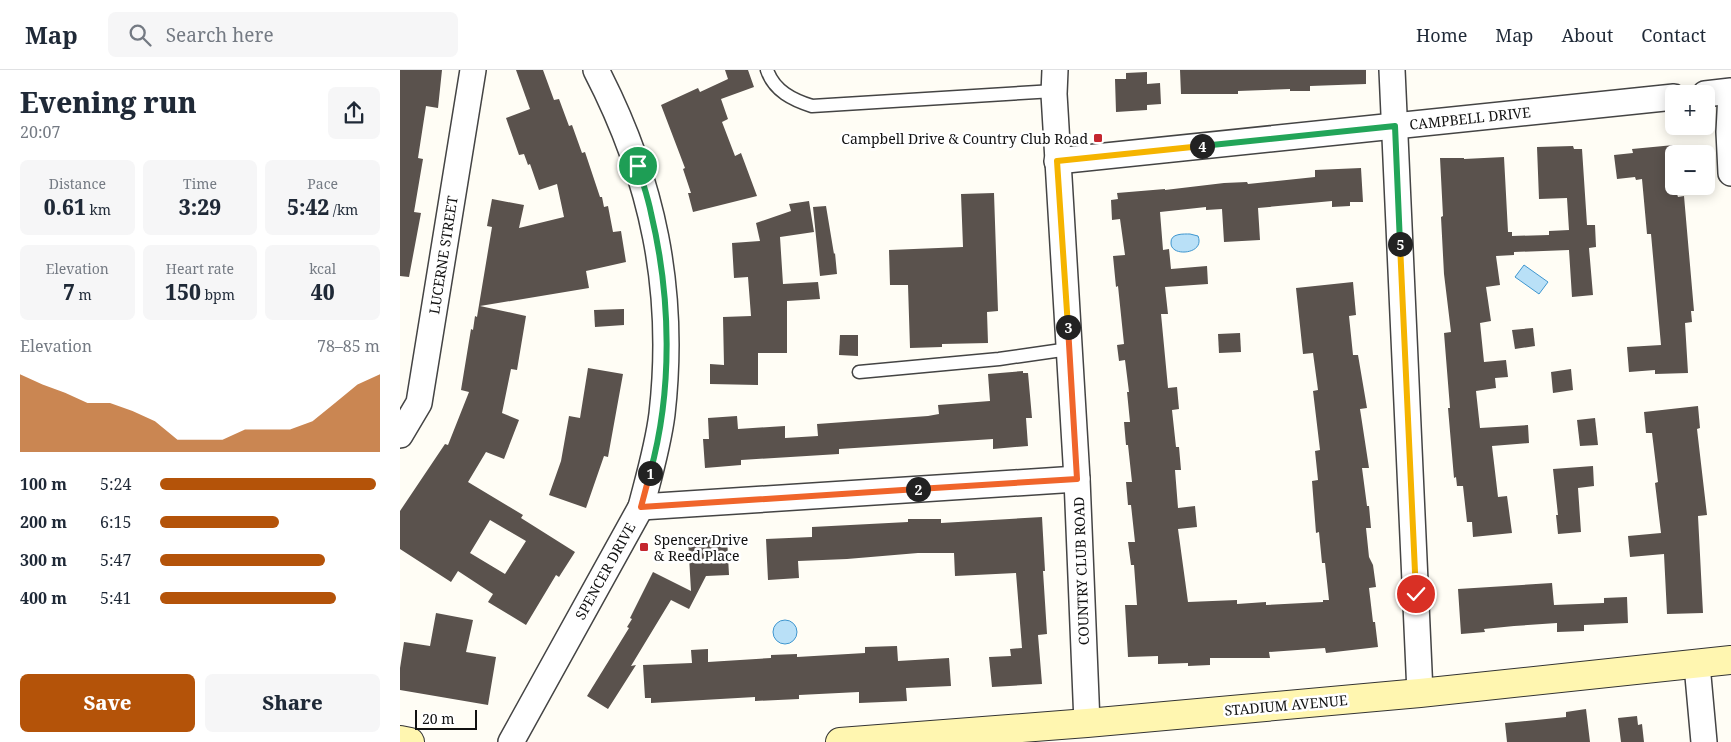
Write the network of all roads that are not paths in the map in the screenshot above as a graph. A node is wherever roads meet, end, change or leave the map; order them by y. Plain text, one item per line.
1 (473, 70) edge
2 (596, 70) edge
3 (767, 70) edge
4 (1392, 70) edge
5 (1054, 80) edge
6 (1731, 92) edge
7 (1715, 93) edge
8 (1665, 98) edge
9 (1395, 126) junction
10 (1057, 161) junction
11 (1731, 173) edge
12 (1069, 350) junction
13 (859, 372) dead end
14 (400, 435) edge
15 (1077, 479) junction
16 (641, 507) junction
17 (1731, 660) edge
18 (1697, 664) junction
19 (1420, 693) junction
20 (1088, 732) edge
21 (400, 740) edge
22 (410, 742) edge
23 (511, 742) edge
24 (840, 742) edge
25 (1704, 742) edge

1 - 14 street, LUCERNE STREET
2 - 16 street, SPENCER DRIVE
3 - 5 lane
4 - 9 street
5 - 10 street, COUNTRY CLUB ROAD
6 - 7 street
6 - 11 street
8 - 9 street, CAMPBELL DRIVE
9 - 10 street, CAMPBELL DRIVE
9 - 19 street
10 - 12 street, COUNTRY CLUB ROAD
12 - 13 lane
12 - 15 street, COUNTRY CLUB ROAD
15 - 16 street
15 - 20 street, COUNTRY CLUB ROAD
16 - 23 street, SPENCER DRIVE
17 - 18 street, STADIUM AVENUE
18 - 19 street, STADIUM AVENUE
18 - 25 street
19 - 20 street, STADIUM AVENUE
20 - 24 street, STADIUM AVENUE
21 - 22 street

